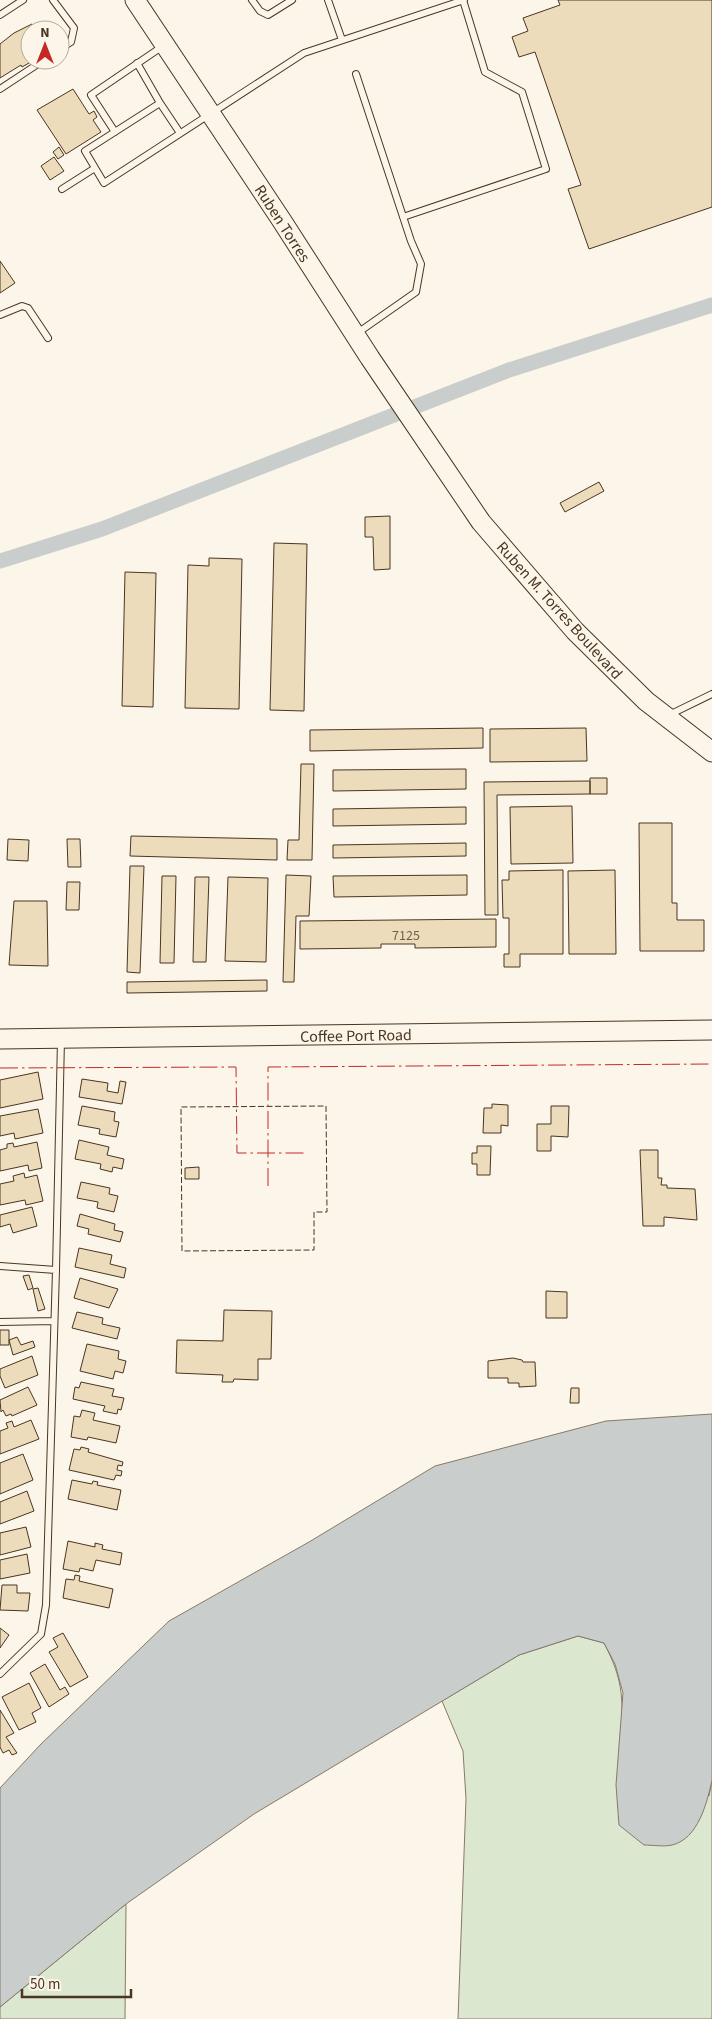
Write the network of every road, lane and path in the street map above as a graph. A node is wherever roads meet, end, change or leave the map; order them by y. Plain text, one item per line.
1 (23, 0) edge
2 (53, 0) edge
3 (134, 0) edge
4 (252, 0) edge
5 (292, 0) edge
6 (328, 0) edge
7 (463, 0) edge
8 (0, 15) edge
9 (68, 20) edge
10 (70, 23) edge
11 (342, 40) junction
12 (70, 43) edge
13 (164, 45) junction
14 (136, 64) junction
15 (29, 70) edge
16 (356, 74) dead end
17 (0, 90) edge
18 (160, 103) junction
19 (209, 114) junction
20 (115, 132) junction
21 (180, 133) junction
22 (95, 168) junction
23 (62, 189) dead end
24 (403, 217) junction
25 (0, 315) edge
26 (355, 334) junction
27 (48, 338) dead end
28 (431, 447) joint
29 (712, 694) edge
30 (665, 716) junction
31 (712, 752) edge
32 (712, 1030) edge
33 (61, 1038) junction
34 (0, 1039) edge
35 (0, 1266) edge
36 (56, 1270) junction
37 (54, 1321) junction
38 (0, 1322) edge
39 (0, 1674) edge

1 - 8 lane
2 - 9 lane
3 - 13 main road, Ruben Torres
4 - 5 lane
6 - 11 lane
7 - 11 lane
7 - 24 lane
10 - 12 lane
11 - 19 lane
13 - 14 lane
13 - 19 main road, Ruben Torres
14 - 18 lane
14 - 20 lane
15 - 17 lane
16 - 24 lane
18 - 20 lane
18 - 21 lane
19 - 21 lane
19 - 26 main road, Ruben Torres
20 - 22 lane
21 - 22 lane
22 - 23 lane
24 - 26 lane
25 - 27 lane
26 - 28 main road, Ruben Torres
28 - 30 main road, Ruben M. Torres Boulevard
29 - 30 lane
30 - 31 main road, Ruben M. Torres Boulevard
32 - 33 main road, Coffee Port Road
33 - 34 main road, Coffee Port Road
33 - 36 lane
35 - 36 lane
36 - 37 lane
37 - 38 lane
37 - 39 lane

